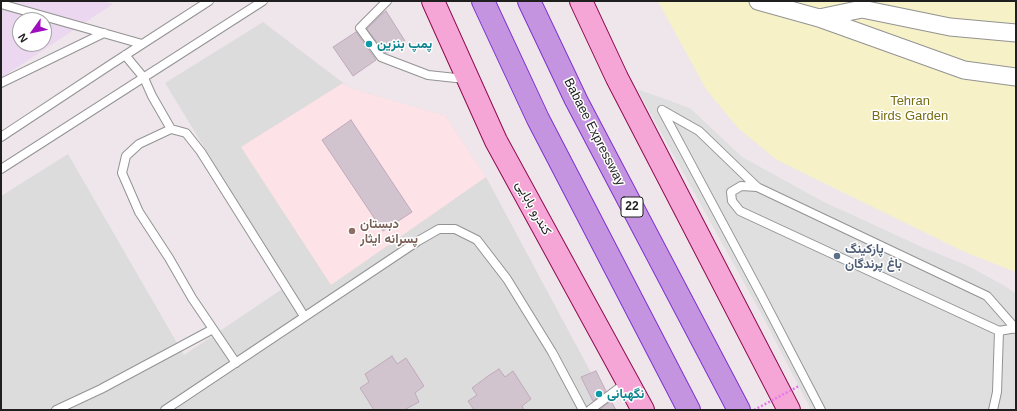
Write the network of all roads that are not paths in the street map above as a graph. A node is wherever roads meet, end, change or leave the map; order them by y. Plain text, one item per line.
1 (209, 1) edge
2 (263, 1) edge
3 (387, 1) edge
4 (433, 1) edge
5 (483, 1) edge
6 (529, 1) edge
7 (581, 1) edge
8 (758, 1) edge
9 (1, 4) edge
10 (819, 18) junction
11 (104, 33) junction
12 (1016, 33) edge
13 (142, 44) junction
14 (125, 55) junction
15 (144, 78) junction
16 (1016, 78) edge
17 (468, 79) junction
18 (1, 83) edge
19 (171, 129) junction
20 (1, 137) edge
21 (1, 169) edge
22 (757, 188) junction
23 (304, 316) junction
24 (1016, 328) edge
25 (213, 329) junction
26 (999, 331) junction
27 (236, 363) junction
28 (627, 382) junction
29 (56, 410) edge
30 (165, 410) edge
31 (583, 410) edge
32 (590, 410) edge
33 (643, 410) edge
34 (690, 410) edge
35 (739, 410) edge
36 (789, 410) edge
37 (821, 410) edge
38 (993, 410) edge

1 - 13 lane
2 - 15 lane
3 - 17 lane
4 - 17 main road, کندرو بابایی
5 - 34 highway
6 - 35 highway, Babaee Expressway / 22
7 - 36 main road
8 - 10 street
9 - 11 lane
10 - 12 street
10 - 16 street
11 - 13 lane
11 - 18 lane
13 - 14 lane
14 - 15 lane
14 - 20 lane
15 - 19 lane
15 - 21 lane
17 - 28 main road, کندرو بابایی
19 - 23 lane
19 - 25 lane
22 - 24 lane
22 - 26 lane
22 - 37 lane
23 - 27 lane
23 - 31 lane
24 - 26 lane
25 - 27 lane
25 - 29 lane
26 - 38 lane
27 - 30 lane
28 - 32 lane
28 - 33 main road, کندرو بابایی

